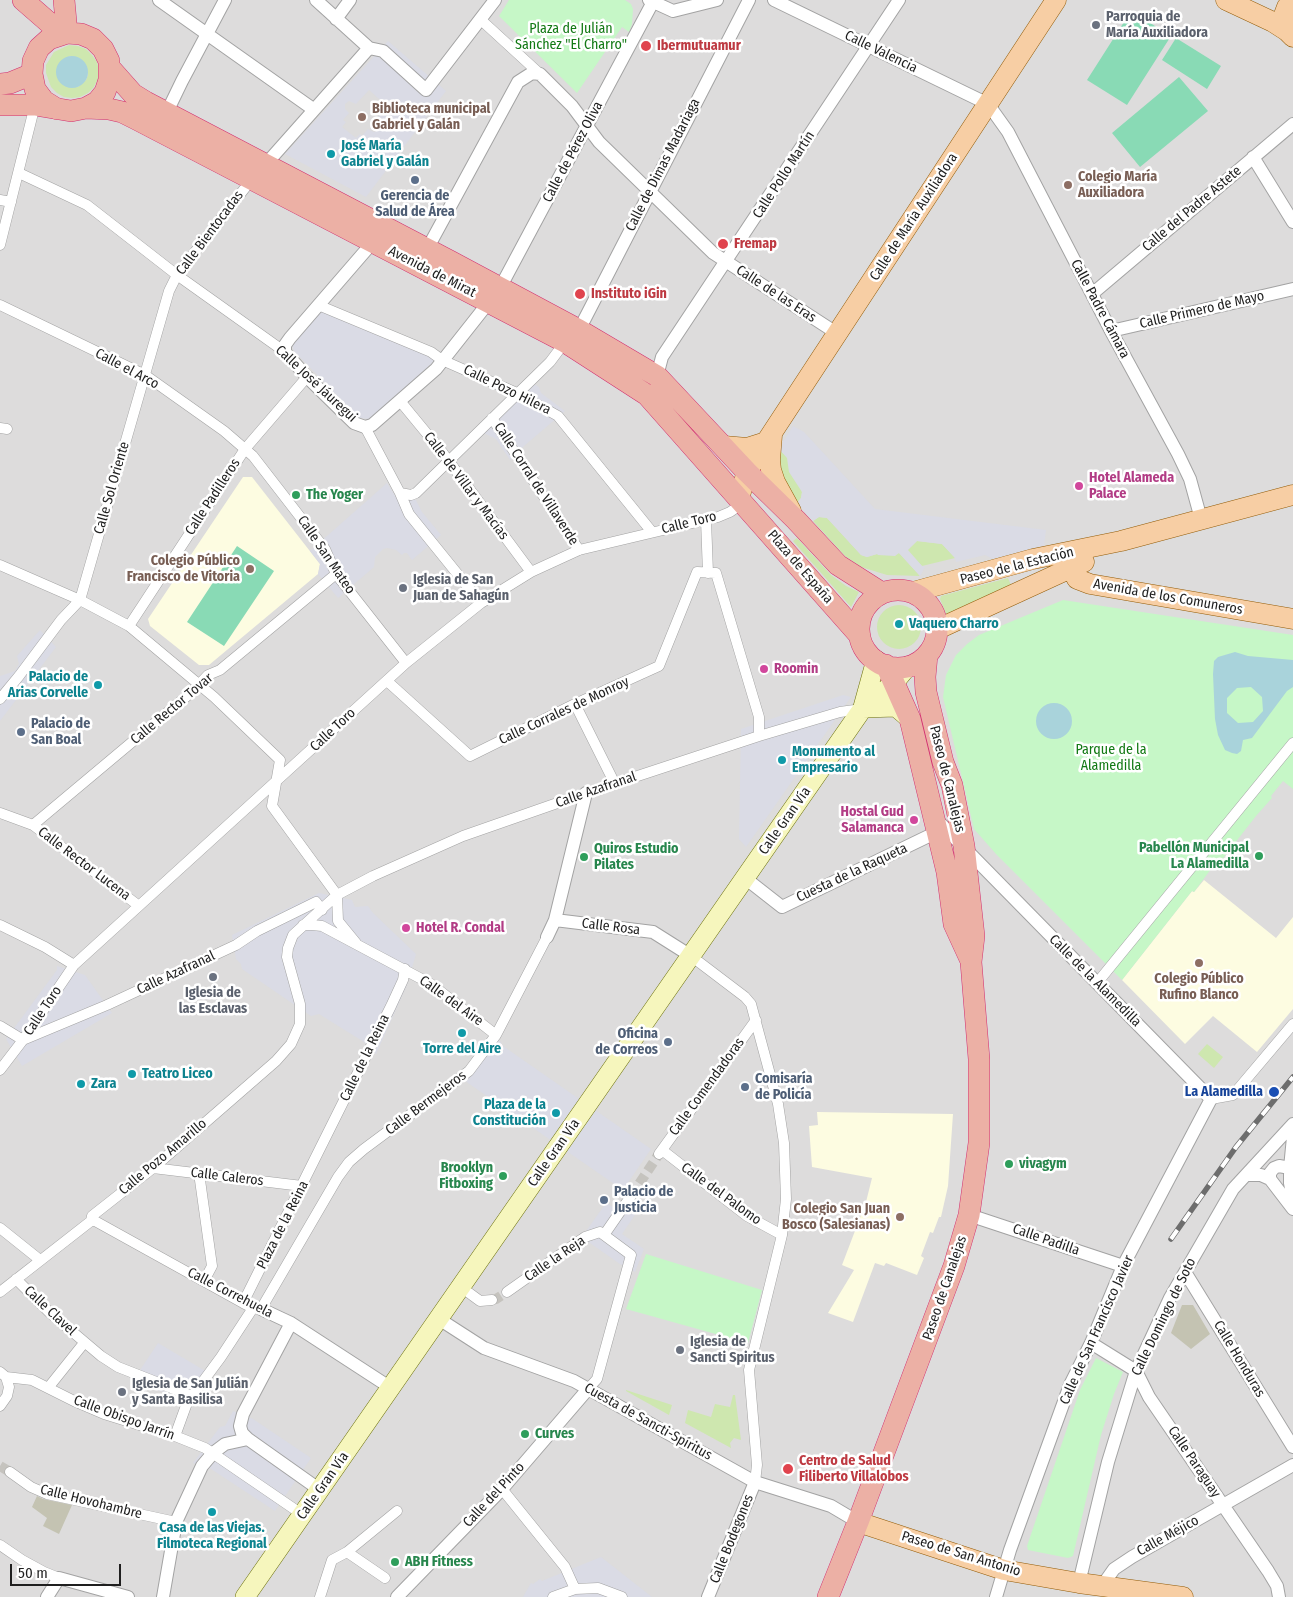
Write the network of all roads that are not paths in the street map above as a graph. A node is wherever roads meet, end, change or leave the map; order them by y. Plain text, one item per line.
1 (23, 0) edge
2 (64, 0) edge
3 (159, 0) edge
4 (225, 0) edge
5 (316, 0) edge
6 (350, 0) edge
7 (495, 0) edge
8 (717, 0) edge
9 (749, 0) edge
10 (774, 0) edge
11 (899, 0) edge
12 (1056, 0) edge
13 (1226, 0) edge
14 (1287, 0) edge
15 (652, 1) edge
16 (1293, 1) edge
17 (336, 18) junction
18 (480, 19) junction
19 (64, 33) junction
20 (206, 34) junction
21 (1290, 34) edge
22 (869, 46) junction
23 (368, 48) junction
24 (110, 68) junction
25 (32, 74) junction
26 (540, 74) junction
27 (0, 84) edge
28 (988, 104) junction
29 (0, 105) edge
30 (35, 105) junction
31 (56, 108) junction
32 (86, 108) junction
33 (313, 109) junction
34 (167, 112) junction
35 (1293, 124) edge
36 (587, 128) junction
37 (1253, 158) junction
38 (259, 171) junction
39 (19, 173) junction
40 (649, 191) junction
41 (0, 200) edge
42 (11, 202) junction
43 (1293, 222) edge
44 (373, 242) junction
45 (0, 245) edge
46 (423, 257) junction
47 (726, 263) junction
48 (177, 275) junction
49 (1293, 289) edge
50 (495, 294) junction
51 (1092, 294) junction
52 (0, 305) edge
53 (318, 305) junction
54 (1111, 331) junction
55 (838, 334) junction
56 (572, 336) junction
57 (285, 352) junction
58 (442, 360) junction
59 (145, 375) junction
60 (657, 376) junction
61 (307, 377) junction
62 (517, 393) junction
63 (400, 401) junction
64 (492, 418) junction
65 (365, 427) junction
66 (769, 438) junction
67 (724, 446) junction
68 (245, 449) junction
69 (448, 462) junction
70 (747, 472) junction
71 (400, 493) junction
72 (1293, 495) edge
73 (741, 501) junction
74 (1201, 519) junction
75 (706, 520) junction
76 (796, 520) junction
77 (652, 532) junction
78 (1121, 541) junction
79 (1083, 549) junction
80 (579, 550) junction
81 (0, 565) edge
82 (1072, 569) junction
83 (532, 572) junction
84 (708, 573) junction
85 (336, 574) junction
86 (913, 592) junction
87 (882, 593) junction
88 (80, 600) junction
89 (481, 603) junction
90 (1293, 619) edge
91 (129, 626) junction
92 (938, 629) junction
93 (860, 636) junction
94 (927, 655) junction
95 (406, 663) junction
96 (885, 670) junction
97 (386, 681) junction
98 (199, 684) junction
99 (0, 699) edge
100 (575, 704) junction
101 (862, 708) junction
102 (910, 719) junction
103 (759, 736) junction
104 (1293, 743) edge
105 (276, 783) junction
106 (615, 784) junction
107 (586, 793) junction
108 (0, 813) edge
109 (33, 825) junction
110 (936, 825) junction
111 (964, 846) junction
112 (972, 865) junction
113 (745, 878) junction
114 (337, 895) junction
115 (139, 906) junction
116 (322, 910) junction
117 (555, 920) junction
118 (0, 925) edge
119 (303, 925) junction
120 (547, 937) joint
121 (359, 946) junction
122 (691, 956) junction
123 (971, 962) junction
124 (74, 965) junction
125 (405, 970) junction
126 (1097, 983) junction
127 (756, 1020) junction
128 (1293, 1024) edge
129 (0, 1026) edge
130 (496, 1035) junction
131 (23, 1040) junction
132 (0, 1070) edge
133 (1211, 1100) junction
134 (1293, 1124) edge
135 (1293, 1137) edge
136 (322, 1146) joint
137 (660, 1152) joint
138 (153, 1168) junction
139 (1290, 1168) junction
140 (199, 1173) junction
141 (1246, 1175) junction
142 (1270, 1179) junction
143 (302, 1186) junction
144 (631, 1196) tunnel mouth
145 (1293, 1198) edge
146 (1293, 1209) edge
147 (969, 1214) junction
148 (91, 1221) junction
149 (0, 1228) edge
150 (604, 1235) junction
151 (782, 1235) junction
152 (40, 1260) junction
153 (1123, 1266) junction
154 (1185, 1272) junction
155 (16, 1279) junction
156 (204, 1281) junction
157 (461, 1287) junction
158 (0, 1292) edge
159 (507, 1292) tunnel mouth
160 (492, 1300) tunnel mouth
161 (243, 1302) junction
162 (257, 1309) junction
163 (439, 1319) junction
164 (291, 1323) junction
165 (84, 1343) junction
166 (1091, 1343) junction
167 (1136, 1371) junction
168 (3, 1375) edge
169 (48, 1388) junction
170 (391, 1388) junction
171 (588, 1389) junction
172 (192, 1396) junction
173 (0, 1406) edge
174 (176, 1436) junction
175 (248, 1439) junction
176 (1293, 1447) edge
177 (213, 1453) junction
178 (1293, 1465) edge
179 (10, 1472) tunnel mouth
180 (755, 1482) junction
181 (502, 1489) junction
182 (320, 1490) junction
183 (1223, 1505) junction
184 (397, 1511) dead end
185 (303, 1515) junction
186 (176, 1522) junction
187 (858, 1522) junction
188 (0, 1545) edge
189 (347, 1552) junction
190 (1004, 1570) junction
191 (59, 1578) junction
192 (385, 1578) dead end
193 (1079, 1583) junction
194 (1102, 1586) junction
195 (575, 1588) junction
196 (46, 1597) edge
197 (128, 1597) edge
198 (163, 1597) edge
199 (245, 1597) edge
200 (320, 1597) edge
201 (397, 1597) edge
202 (553, 1597) edge
203 (622, 1597) edge
204 (708, 1597) edge
205 (828, 1597) edge
206 (996, 1597) edge
207 (1183, 1597) edge
208 (1279, 1597) edge

1 - 19 highway
2 - 19 highway
3 - 20 street
4 - 20 street
5 - 17 street
6 - 17 street
7 - 18 street
8 - 15 street
9 - 40 street, Calle de Dimas Madariaga
10 - 22 street, Calle Valencia
11 - 22 street, Calle Pollo Martín
12 - 28 main road, Calle de María Auxiliadora
13 - 21 main road
14 - 16 main road
15 - 36 street, Calle de Pérez Oliva
16 - 21 main road
17 - 23 street
18 - 23 street
18 - 26 street
19 - 24 highway
19 - 25 highway
20 - 33 street
20 - 34 street
22 - 28 street, Calle Valencia
22 - 47 street, Calle Pollo Martín
23 - 33 street
24 - 32 highway
24 - 34 highway, Avenida de Mirat
25 - 27 highway
25 - 31 highway
26 - 36 street
26 - 46 street
28 - 51 street, Calle Padre Cámara
28 - 55 main road, Calle de María Auxiliadora
29 - 30 highway
30 - 31 highway
30 - 39 street
31 - 32 highway
32 - 38 highway, Avenida de Mirat
33 - 38 street
34 - 38 highway, Avenida de Mirat
35 - 37 street, Calle del Padre Astete
36 - 40 street, Calle de las Eras
36 - 50 street, Calle de Pérez Oliva
37 - 43 street
37 - 51 street, Calle del Padre Astete
38 - 44 highway, Avenida de Mirat
38 - 46 highway, Avenida de Mirat
38 - 48 street, Calle Bientocadas
39 - 42 street
39 - 48 street, Calle José Jáuregui
40 - 47 street, Calle de las Eras
40 - 56 street, Calle de Dimas Madariaga
41 - 42 street
42 - 45 street
44 - 46 highway, Avenida de Mirat
44 - 53 street
46 - 50 highway, Avenida de Mirat
47 - 55 street, Calle de las Eras
47 - 60 street, Calle Pollo Martín
48 - 57 street, Calle José Jáuregui
48 - 59 street, Calle Bientocadas
49 - 54 street, Calle Primero de Mayo
50 - 56 highway, Avenida de Mirat
50 - 58 street, Calle de Pérez Oliva
51 - 54 street, Calle Padre Cámara
52 - 59 street, Calle el Arco
53 - 57 street
53 - 58 street, Calle Pozo Hilera
54 - 74 street, Calle Padre Cámara
55 - 66 main road, Calle de María Auxiliadora
56 - 60 highway, Avenida de Mirat
56 - 62 street
56 - 73 highway, Avenida de Mirat
57 - 61 street, Calle José Jáuregui
58 - 62 street, Calle Pozo Hilera
58 - 63 street, Calle de Pérez Oliva
59 - 68 street, Calle el Arco
59 - 88 street, Calle Sol Oriente
60 - 67 highway, Avenida de Mirat
61 - 65 street, Calle José Jáuregui
61 - 68 street, Calle Padilleros
62 - 64 street
62 - 77 street, Calle Pozo Hilera
63 - 65 street, Calle de Pérez Oliva
63 - 69 street, Calle de Villar y Macías
64 - 69 street
64 - 80 street, Calle Corral de Villaverde
65 - 71 street, Calle José Jáuregui
66 - 67 main road
66 - 70 main road, Calle de María Auxiliadora
66 - 76 main road, Calle de María Auxiliadora
67 - 70 highway, Avenida de Mirat
68 - 85 street, Calle San Mateo
68 - 91 street, Calle Padilleros
69 - 71 street
69 - 83 street, Calle de Villar y Macías
70 - 73 main road, Calle de María Auxiliadora
70 - 76 highway, Plaza de España
71 - 89 street, Calle José Jáuregui
72 - 74 main road, Paseo de la Estación
73 - 75 street, Calle Toro
73 - 93 highway, Plaza de España
74 - 78 main road, Paseo de la Estación
75 - 77 street, Calle Toro
75 - 84 street
76 - 87 highway, Plaza de España
77 - 80 street, Calle Toro
78 - 79 main road, Paseo de la Estación
78 - 82 main road, Paseo de la Estación
79 - 82 main road
79 - 86 main road, Paseo de la Estación
80 - 83 street, Calle Toro
81 - 88 street
82 - 90 main road, Avenida de los Comuneros
82 - 92 main road, Paseo de la Estación
83 - 89 street, Calle Toro
84 - 100 street, Calle Corrales de Monroy
84 - 103 street
85 - 95 street, Calle San Mateo
85 - 98 street, Calle Rector Tovar
86 - 87 highway
86 - 92 highway
87 - 93 highway
88 - 91 street
88 - 99 street
89 - 95 street, Calle Toro
91 - 98 street
92 - 94 highway
93 - 96 highway, Plaza de España
94 - 96 highway
94 - 111 highway, Paseo de Canalejas
95 - 97 street, Calle Toro
96 - 101 main road, Calle Gran Vía
96 - 101 main road, Calle Gran Vía
96 - 102 highway, Paseo de Canalejas
97 - 100 street, Calle Corrales de Monroy
97 - 105 street, Calle Toro
98 - 105 street
98 - 109 street, Calle Rector Tovar
100 - 106 street
101 - 102 main road
101 - 103 street, Calle Azafranal
101 - 113 main road, Calle Gran Vía
102 - 110 highway, Paseo de Canalejas
103 - 106 street, Calle Azafranal
104 - 126 street
105 - 114 street
105 - 115 street, Calle Toro
106 - 107 street, Calle Azafranal
107 - 114 street, Calle Azafranal
107 - 117 street, Calle Bermejeros
108 - 109 street, Calle Rector Lucena
109 - 115 street, Calle Rector Lucena
110 - 111 street
110 - 113 street, Cuesta de la Raqueta
110 - 123 highway, Paseo de Canalejas
111 - 112 highway, Paseo de Canalejas
112 - 123 highway, Paseo de Canalejas
112 - 126 street, Calle de la Alamedilla
113 - 122 main road, Calle Gran Vía
114 - 116 street, Calle Azafranal
114 - 121 street
115 - 124 street, Calle Toro
116 - 119 street, Calle Azafranal
116 - 131 street, Calle Azafranal
117 - 120 street, Calle Bermejeros
117 - 122 street, Calle Rosa
118 - 124 street
119 - 121 street, Calle del Aire
119 - 138 street, Calle Pozo Amarillo
120 - 130 street, Calle Bermejeros
121 - 125 street, Calle del Aire
122 - 127 street
122 - 157 main road, Calle Gran Vía
123 - 147 highway, Paseo de Canalejas
124 - 131 street, Calle Toro
125 - 130 street, Calle del Aire
125 - 136 street, Calle de la Reina
126 - 133 street, Calle de la Alamedilla
127 - 137 street, Calle Comendadoras
127 - 151 street
128 - 133 street
129 - 131 street
130 - 162 street, Calle Bermejeros
131 - 132 street, Calle Toro
133 - 153 street, Calle de San Francisco Javier
134 - 141 street, Calle Domingo de Soto
135 - 139 street
136 - 143 street, Plaza de la Reina
137 - 151 street, Calle del Palomo
138 - 140 street, Calle Caleros
138 - 148 street, Calle Pozo Amarillo
139 - 142 street
139 - 145 street
140 - 143 street, Calle Caleros
140 - 156 street
141 - 142 street
141 - 154 street, Calle Domingo de Soto
142 - 146 street
143 - 161 street, Plaza de la Reina
144 - 150 street, Calle la Reja
147 - 153 street, Calle Padilla
147 - 187 highway, Paseo de Canalejas
148 - 152 street, Calle Pozo Amarillo
148 - 156 street, Calle Correhuela
149 - 152 street
150 - 159 street, Calle la Reja
150 - 171 street, Calle la Reja
151 - 180 street
152 - 155 street, Calle Pozo Amarillo
153 - 166 street, Calle de San Francisco Javier
154 - 167 street, Calle Domingo de Soto
154 - 176 street, Calle Honduras
155 - 158 street, Calle Pozo Amarillo
155 - 165 street, Calle Clavel
156 - 161 street, Calle Correhuela
157 - 160 street
157 - 163 main road, Calle Gran Vía
161 - 162 street, Calle Correhuela
162 - 164 street, Calle Correhuela
162 - 172 street, Calle Bermejeros
163 - 170 main road, Calle Gran Vía
163 - 171 street, Cuesta de Sancti-Spíritus
164 - 170 street, Calle Correhuela
164 - 175 street
165 - 169 street, Calle Clavel
165 - 172 street, Calle Clavel
166 - 167 street
166 - 190 street, Calle de San Francisco Javier
167 - 183 street, Calle Paraguay
167 - 193 street, Calle Domingo de Soto
168 - 169 street, Calle Obispo Jarrín
168 - 173 street
169 - 174 street, Calle Obispo Jarrín
170 - 182 main road, Calle Gran Vía
171 - 180 street, Cuesta de Sancti-Spíritus
171 - 181 street, Calle del Pinto
172 - 174 street, Calle Bermejeros
174 - 177 street, Calle Obispo Jarrín
175 - 177 street
175 - 182 street
177 - 185 street, Calle Obispo Jarrín
177 - 186 street
178 - 183 street, Calle Méjico
179 - 186 street, Calle Hovohambre
180 - 187 street, Cuesta de Sancti-Spíritus
180 - 204 street, Calle Bodegones
181 - 195 street
181 - 201 street, Calle del Pinto
182 - 185 main road, Calle Gran Vía
183 - 194 street, Calle Méjico
183 - 208 street, Calle Paraguay
184 - 189 street
185 - 199 main road, Calle Gran Vía
186 - 198 street
187 - 190 main road, Paseo de San Antonio
187 - 205 highway, Paseo de Canalejas
188 - 191 street
189 - 192 street
189 - 200 street
190 - 193 main road, Paseo de San Antonio
190 - 206 street, Calle de San Francisco Javier
191 - 196 street
191 - 197 street
193 - 194 main road, Paseo de San Antonio
194 - 207 main road, Paseo de San Antonio
195 - 202 street
195 - 203 street

